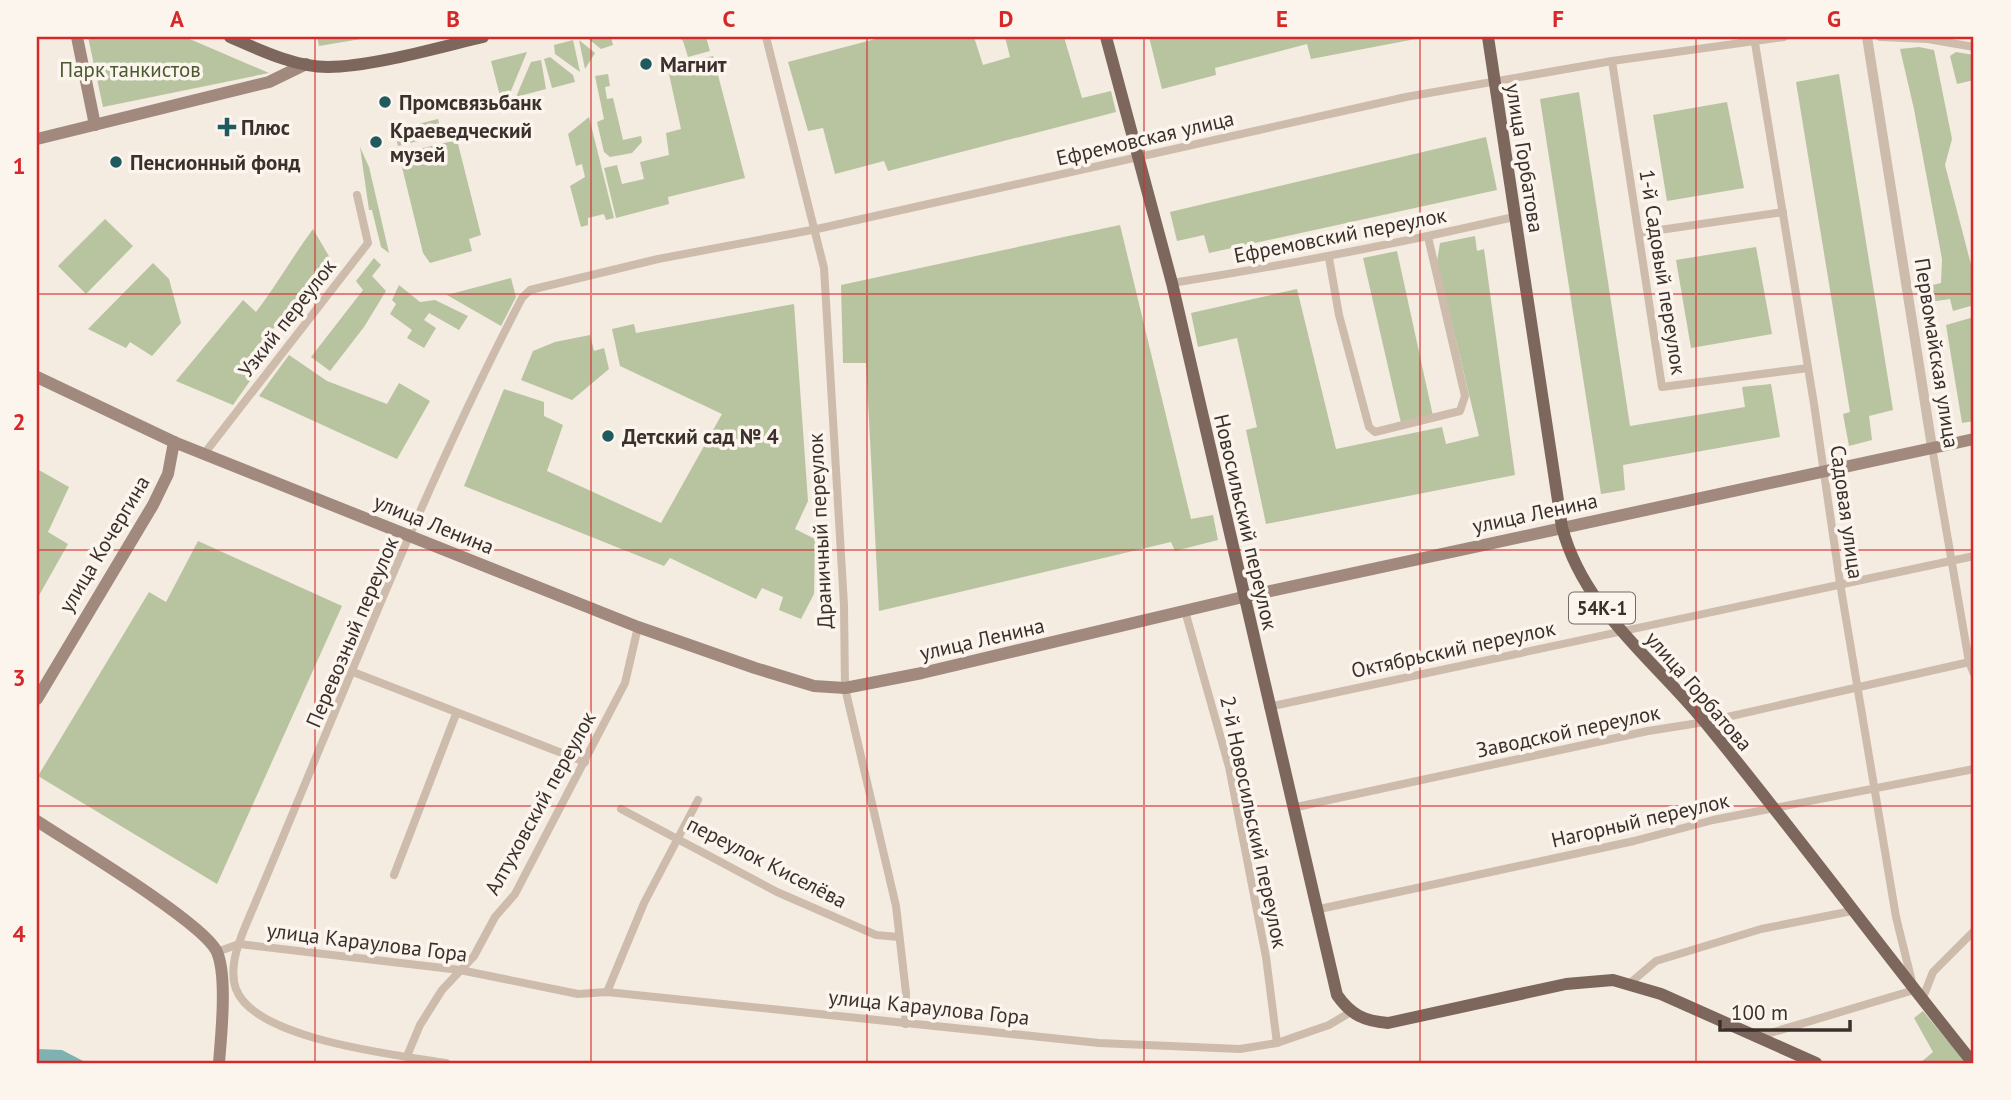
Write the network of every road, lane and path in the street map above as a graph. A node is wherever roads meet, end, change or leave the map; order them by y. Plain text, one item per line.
1 (77, 37) edge
2 (230, 37) edge
3 (483, 37) edge
4 (766, 37) edge
5 (1106, 37) edge
6 (1488, 37) edge
7 (1784, 37) edge
8 (1867, 37) edge
9 (1880, 37) edge
10 (1755, 39) edge
11 (1974, 47) edge
12 (1612, 61) junction
13 (306, 64) junction
14 (1494, 81) junction
15 (95, 125) junction
16 (37, 139) edge
17 (1140, 157) junction
18 (357, 195) dead end
19 (1783, 212) junction
20 (1514, 217) junction
21 (817, 229) junction
22 (1639, 233) junction
23 (1428, 237) junction
24 (1329, 258) junction
25 (1172, 283) junction
26 (522, 298) joint
27 (1808, 369) junction
28 (37, 377) edge
29 (1974, 439) edge
30 (174, 442) junction
31 (1932, 447) junction
32 (204, 454) junction
33 (1822, 471) junction
34 (1562, 527) junction
35 (412, 536) junction
36 (1974, 556) edge
37 (1949, 560) junction
38 (1840, 583) junction
39 (1243, 597) junction
40 (1185, 611) junction
41 (638, 627) junction
42 (1622, 632) junction
43 (1972, 662) edge
44 (353, 672) junction
45 (1974, 674) edge
46 (1858, 686) junction
47 (845, 688) junction
48 (37, 699) edge
49 (1268, 706) junction
50 (456, 714) junction
51 (1705, 722) junction
52 (585, 762) junction
53 (1974, 769) edge
54 (1875, 791) junction
55 (698, 800) dead end
56 (1292, 808) junction
57 (1772, 808) junction
58 (621, 809) dead end
59 (37, 821) edge
60 (680, 838) junction
61 (394, 875) dead end
62 (1315, 910) junction
63 (1852, 911) junction
64 (1974, 931) edge
65 (899, 937) junction
66 (239, 944) junction
67 (217, 952) junction
68 (460, 970) junction
69 (1629, 984) junction
70 (607, 992) junction
71 (1918, 995) junction
72 (1349, 1013) junction
73 (905, 1024) junction
74 (1756, 1037) junction
75 (1277, 1043) junction
76 (407, 1056) junction
77 (219, 1063) edge
78 (446, 1063) edge
79 (1816, 1063) edge
80 (1973, 1063) edge

1 - 15 main road
2 - 13 main road
3 - 13 main road
4 - 21 street, Драничный переулок
5 - 17 main road, Новосильский переулок
6 - 14 main road, улица Горбатова / 54К-1
7 - 10 street, Ефремовская улица
8 - 31 street, Первомайская улица
9 - 11 street
10 - 12 street, Ефремовская улица
10 - 19 street, Садовая улица
12 - 14 street, Ефремовская улица
12 - 22 street, 1-й Садовый переулок
13 - 15 main road
14 - 17 street, Ефремовская улица
14 - 20 main road, улица Горбатова / 54К-1
15 - 16 main road
17 - 21 street, Ефремовская улица
17 - 25 main road, Новосильский переулок
18 - 32 street, Узкий переулок
19 - 22 street
19 - 27 street, Садовая улица
20 - 23 street, Ефремовский переулок
20 - 34 main road, улица Горбатова / 54К-1
21 - 26 street, Ефремовская улица
21 - 47 street, Драничный переулок
22 - 27 street, 1-й Садовый переулок
23 - 24 street, Ефремовский переулок
23 - 24 street
24 - 25 street, Ефремовский переулок
25 - 39 main road, Новосильский переулок
26 - 35 street, Перевозный переулок
27 - 33 street, Садовая улица
28 - 30 main road, улица Ленина
29 - 31 main road, улица Ленина
30 - 32 main road, улица Ленина
30 - 48 main road, улица Кочергина
31 - 33 main road, улица Ленина
31 - 37 street, Первомайская улица
32 - 35 main road, улица Ленина
33 - 34 main road, улица Ленина
33 - 38 street, Садовая улица
34 - 39 main road, улица Ленина
34 - 42 main road, улица Горбатова / 54К-1
35 - 41 main road, улица Ленина
35 - 44 street, Перевозный переулок
36 - 37 street, Октябрьский переулок
37 - 38 street, Октябрьский переулок
37 - 43 street, Первомайская улица
38 - 42 street, Октябрьский переулок
38 - 46 street, Садовая улица
39 - 40 main road, улица Ленина
39 - 49 main road, Новосильский переулок
40 - 47 main road, улица Ленина
40 - 75 street, 2-й Новосильский переулок
41 - 47 main road, улица Ленина
41 - 52 street, Алтуховский переулок
42 - 49 street, Октябрьский переулок
42 - 51 main road, улица Горбатова / 54К-1
43 - 45 street, Первомайская улица
43 - 46 street, Заводской переулок
44 - 50 street
44 - 66 street, Перевозный переулок
46 - 51 street, Заводской переулок
46 - 54 street, Садовая улица
47 - 65 street, Драничный переулок
49 - 56 main road, Новосильский переулок
50 - 52 street
50 - 61 street
51 - 56 street, Заводской переулок
51 - 57 main road, улица Горбатова / 54К-1
52 - 68 street, Алтуховский переулок
53 - 54 street, Нагорный переулок
54 - 57 street, Нагорный переулок
54 - 71 street, Садовая улица
55 - 60 street
56 - 62 main road, Новосильский переулок
57 - 62 street, Нагорный переулок
57 - 63 main road, улица Горбатова / 54К-1
58 - 60 street, переулок Киселёва
59 - 67 main road
60 - 65 street, переулок Киселёва
60 - 70 street
62 - 72 main road, Новосильский переулок
63 - 69 street
63 - 71 main road, улица Горбатова / 54К-1
64 - 71 street
65 - 73 street, Драничный переулок
66 - 67 street, улица Караулова Гора
66 - 68 street, улица Караулова Гора
66 - 76 street, Перевозный переулок
67 - 77 main road
68 - 70 street, улица Караулова Гора
68 - 76 street, Алтуховский переулок
69 - 72 main road
69 - 74 main road
70 - 73 street, улица Караулова Гора
71 - 74 street
71 - 80 main road, улица Горбатова / 54К-1
72 - 75 street, улица Караулова Гора
73 - 75 street, улица Караулова Гора
74 - 79 main road
76 - 78 street, Перевозный переулок

